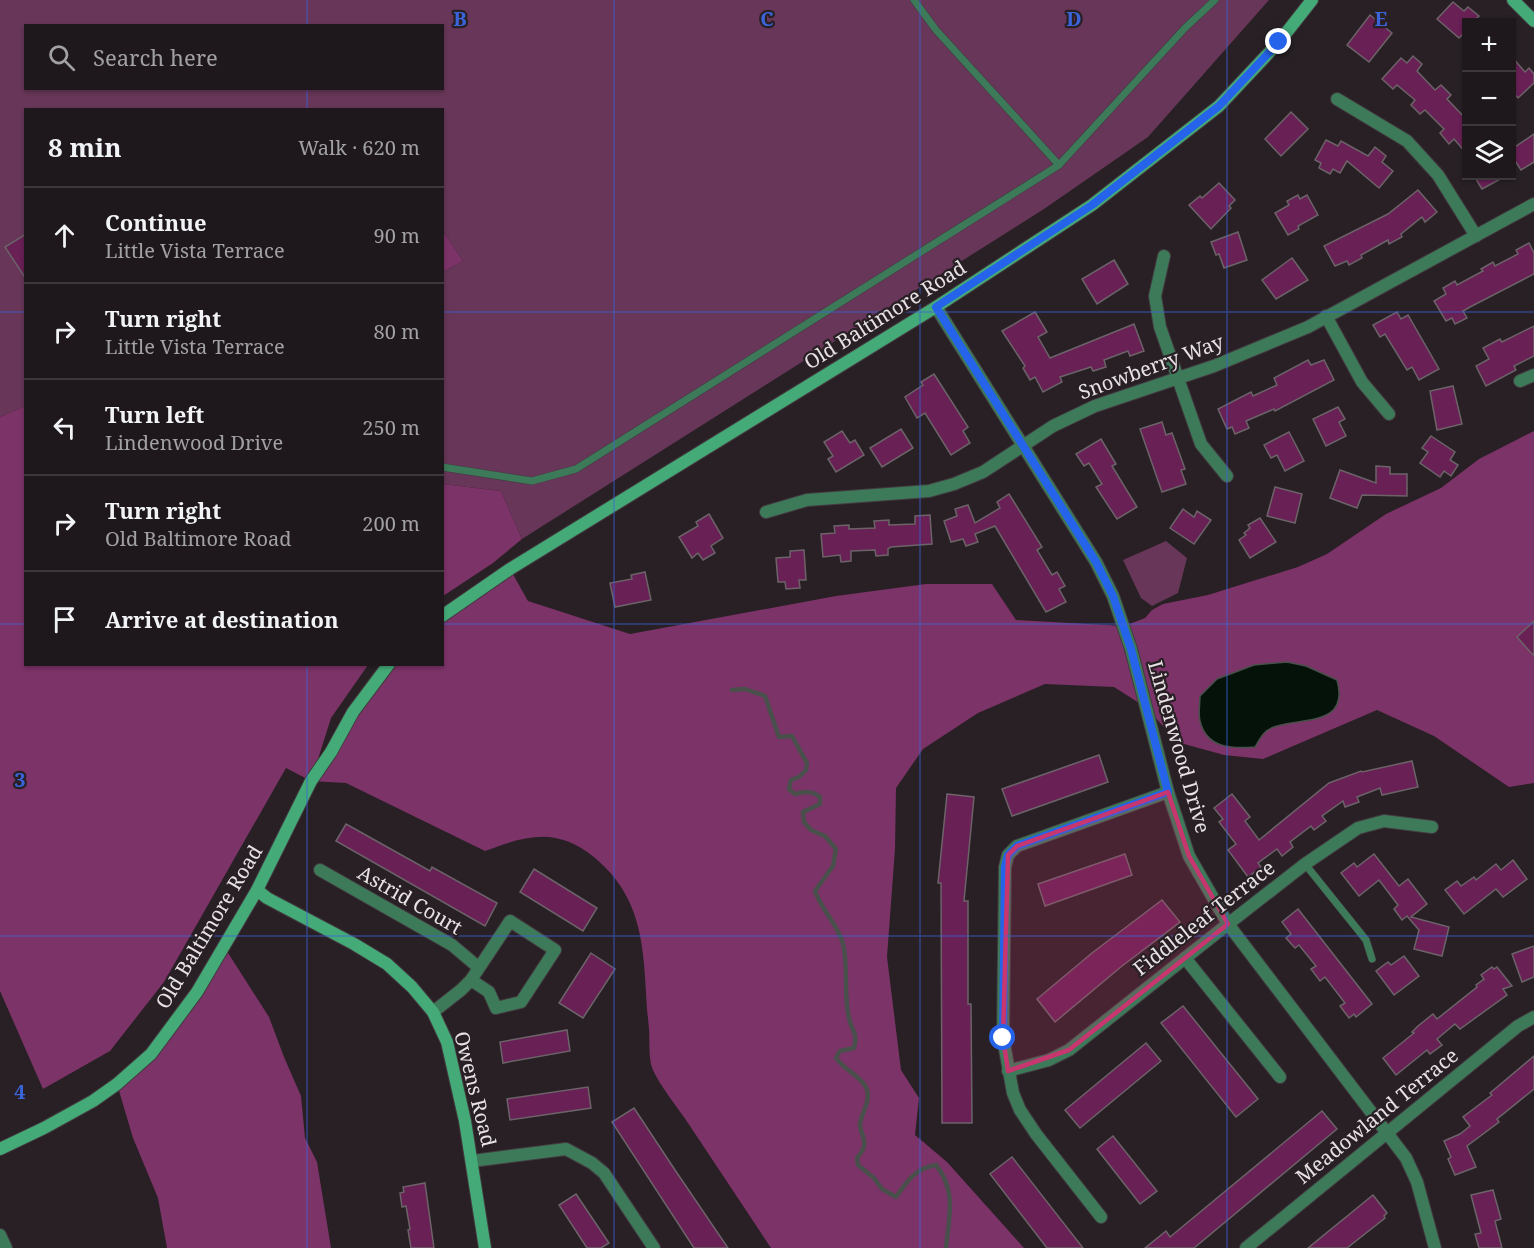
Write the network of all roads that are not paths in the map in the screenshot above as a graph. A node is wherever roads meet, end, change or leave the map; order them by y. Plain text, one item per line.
1 (915, 0) edge
2 (1215, 0) edge
3 (1312, 0) edge
4 (1513, 0) edge
5 (1534, 21) edge
6 (1337, 99) dead end
7 (1059, 165) junction
8 (1534, 204) edge
9 (1476, 236) junction
10 (1164, 256) dead end
11 (936, 307) junction
12 (1326, 316) junction
13 (1534, 375) edge
14 (1178, 377) junction
15 (1520, 381) dead end
16 (1389, 414) dead end
17 (1023, 446) junction
18 (444, 467) edge
19 (1227, 476) dead end
20 (766, 512) dead end
21 (444, 615) edge
22 (388, 666) edge
23 (1168, 792) junction
24 (1432, 827) dead end
25 (1305, 864) junction
26 (320, 870) dead end
27 (257, 890) junction
28 (1228, 924) junction
29 (1185, 958) junction
30 (1372, 959) dead end
31 (478, 967) junction
32 (471, 980) junction
33 (433, 1012) junction
34 (1534, 1017) edge
35 (1008, 1071) junction
36 (1280, 1077) dead end
37 (1388, 1132) junction
38 (0, 1149) edge
39 (472, 1161) junction
40 (1101, 1217) dead end
41 (0, 1235) edge
42 (6, 1248) edge
43 (485, 1248) edge
44 (654, 1248) edge
45 (1246, 1248) edge
46 (1434, 1248) edge

1 - 7 lane
2 - 7 lane
3 - 11 street, Old Baltimore Road
4 - 5 street
6 - 9 street
7 - 18 lane
8 - 9 street, Snowberry Way
9 - 12 street, Snowberry Way
10 - 14 street
11 - 17 street, Lindenwood Drive
11 - 21 street, Old Baltimore Road
12 - 14 street, Snowberry Way
12 - 16 street
13 - 15 street
14 - 17 street, Snowberry Way
14 - 19 street
17 - 20 street, Snowberry Way
17 - 23 street, Lindenwood Drive
22 - 27 street, Old Baltimore Road
23 - 28 street, Lindenwood Drive
23 - 35 street
24 - 25 street, Fiddleleaf Terrace
25 - 28 street, Fiddleleaf Terrace
25 - 30 lane
26 - 31 street, Astrid Court
27 - 33 street, Owens Road
27 - 38 street, Old Baltimore Road
28 - 29 street, Fiddleleaf Terrace
28 - 37 street, Lindenwood Drive
29 - 35 street, Fiddleleaf Terrace
29 - 36 street
31 - 32 street
31 - 32 street
32 - 33 street
33 - 39 street, Owens Road
34 - 37 street, Meadowland Terrace
35 - 40 street
37 - 45 street, Meadowland Terrace
37 - 46 street, Lindenwood Drive
39 - 43 street, Owens Road
39 - 44 street
41 - 42 street

